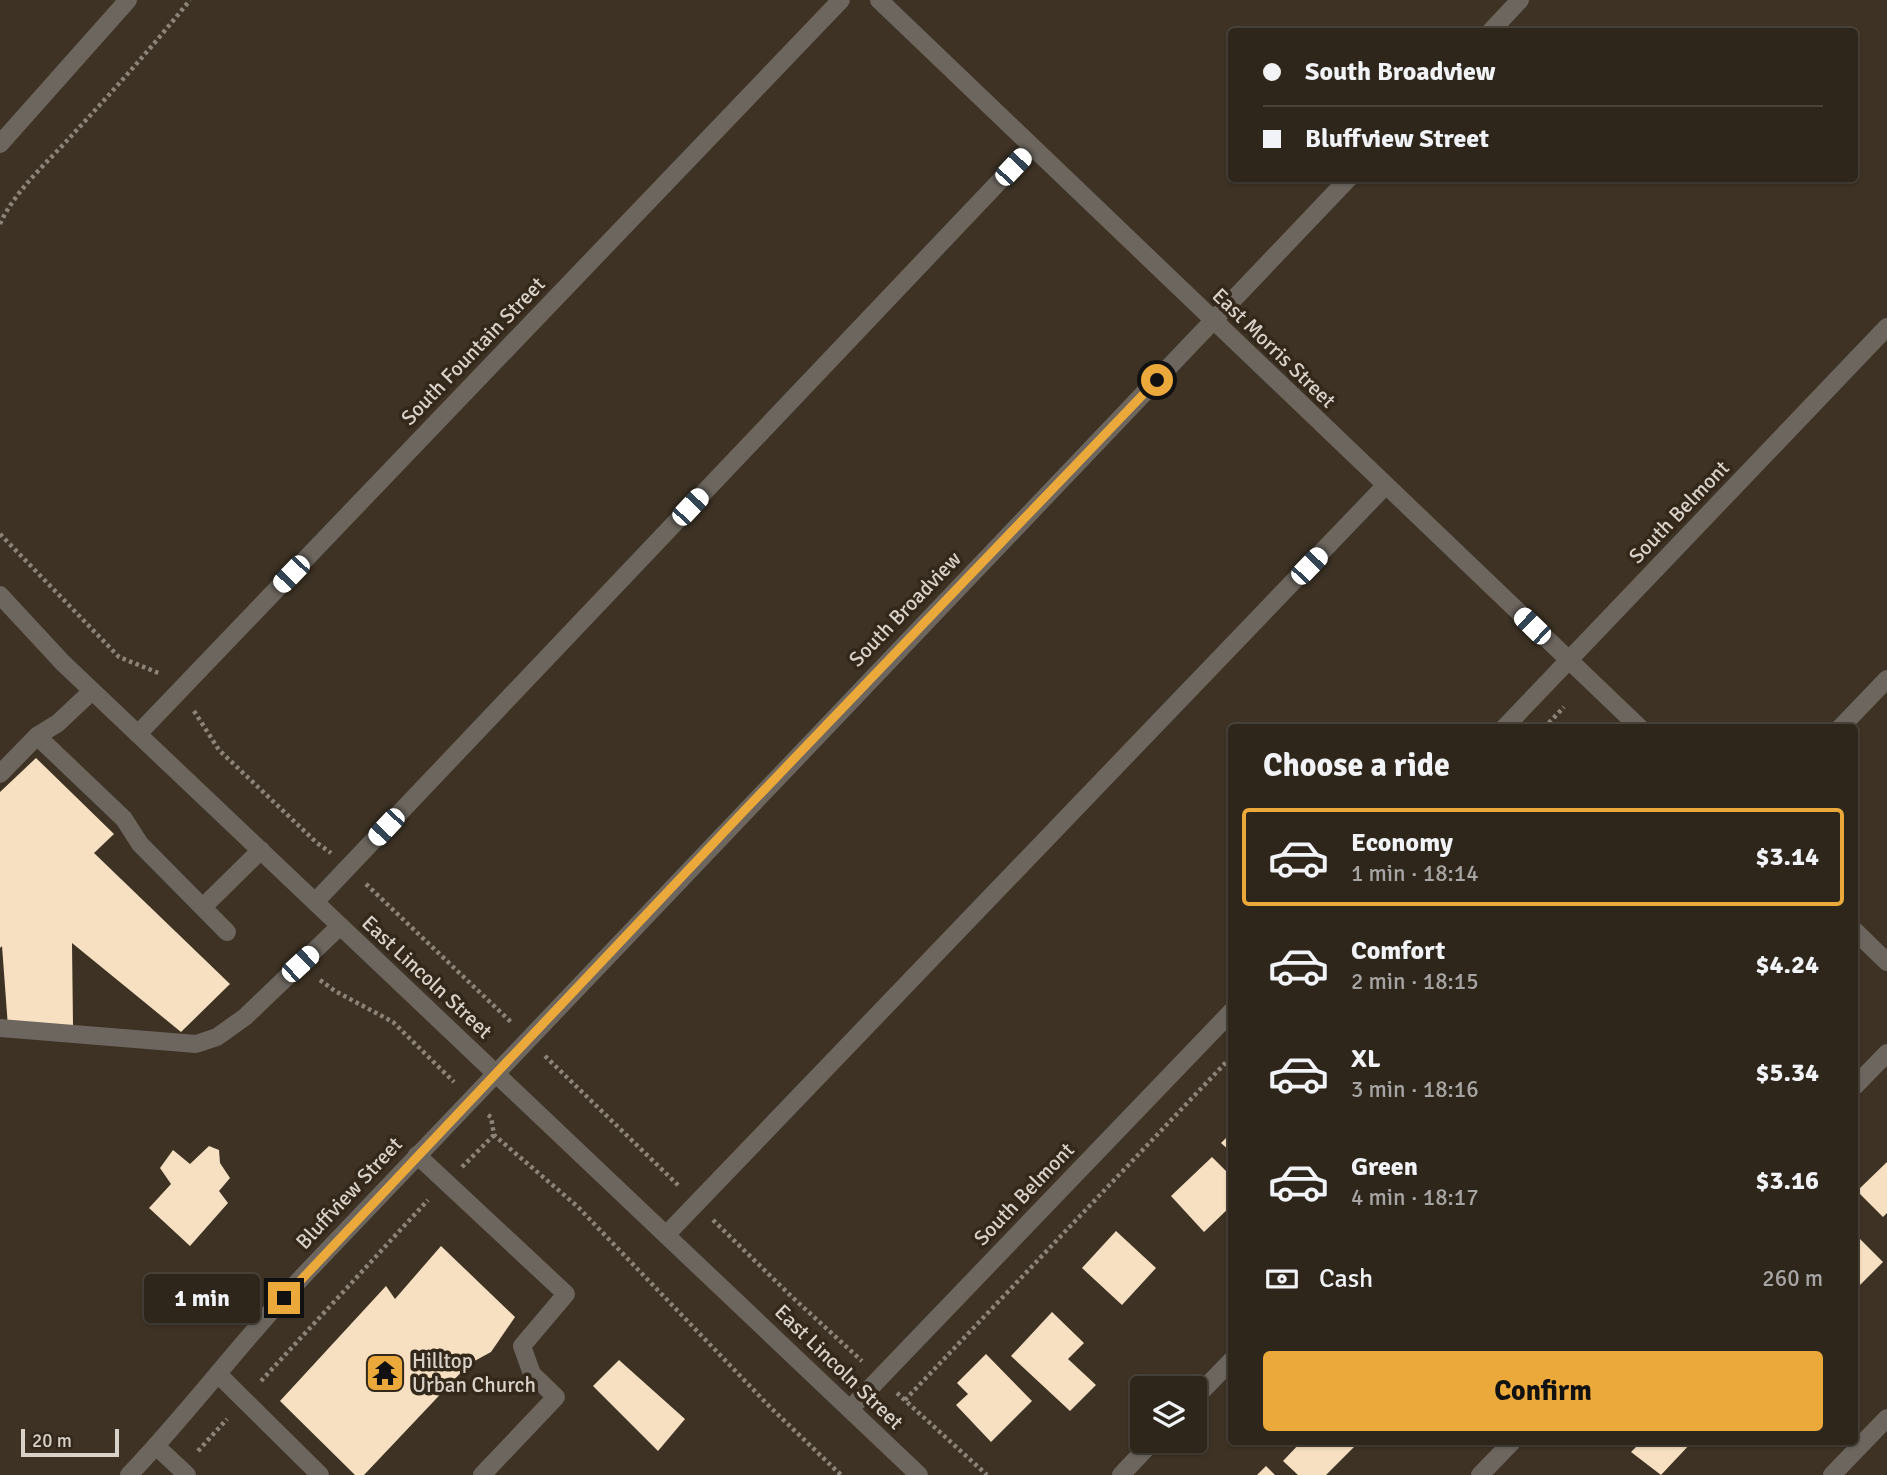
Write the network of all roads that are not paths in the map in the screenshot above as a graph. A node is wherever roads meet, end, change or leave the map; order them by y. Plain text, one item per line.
1 (128, 0) edge
2 (841, 0) edge
3 (879, 0) edge
4 (1520, 0) edge
5 (1494, 28) edge
6 (0, 144) edge
7 (1032, 147) junction
8 (1345, 182) edge
9 (1213, 321) junction
10 (1887, 327) edge
11 (1385, 486) junction
12 (0, 595) edge
13 (1569, 661) junction
14 (1887, 679) edge
15 (92, 691) junction
16 (1508, 724) edge
17 (1636, 724) edge
18 (1844, 724) edge
19 (138, 734) junction
20 (37, 736) junction
21 (0, 774) edge
22 (261, 850) junction
23 (315, 902) junction
24 (203, 907) junction
25 (340, 926) junction
26 (228, 932) dead end
27 (1858, 934) edge
28 (1887, 962) edge
29 (1228, 1015) edge
30 (0, 1028) edge
31 (1887, 1053) edge
32 (495, 1072) junction
33 (1858, 1083) edge
34 (417, 1155) junction
35 (666, 1235) junction
36 (1228, 1364) edge
37 (218, 1374) junction
38 (1207, 1386) edge
39 (849, 1409) junction
40 (1887, 1418) edge
41 (1509, 1445) edge
42 (156, 1447) junction
43 (1142, 1453) edge
44 (184, 1472) edge
45 (129, 1475) edge
46 (320, 1475) edge
47 (482, 1475) edge
48 (919, 1475) edge
49 (1121, 1475) edge
50 (1480, 1475) edge
51 (1832, 1475) edge

1 - 6 street
2 - 19 street, South Fountain Street
3 - 7 street, East Morris Street
4 - 5 street
7 - 9 street, East Morris Street
7 - 23 street
8 - 9 street, South Broadview
9 - 11 street, East Morris Street
9 - 32 street, South Broadview
10 - 13 street, South Belmont
11 - 13 street, East Morris Street
11 - 35 street
12 - 15 street, East Lincoln Street
13 - 16 street, South Belmont
13 - 17 street, East Morris Street
14 - 18 street
15 - 19 street, East Lincoln Street
15 - 20 street
19 - 22 street, East Lincoln Street
20 - 21 street
20 - 24 street
22 - 23 street, East Lincoln Street
22 - 24 street
23 - 25 street, East Lincoln Street
24 - 26 street
25 - 30 street
25 - 32 street, East Lincoln Street
27 - 28 street
29 - 39 street, South Belmont
31 - 33 street
32 - 34 street, Bluffview Street
32 - 35 street, East Lincoln Street
34 - 37 street, Bluffview Street
34 - 47 street
35 - 39 street, East Lincoln Street
36 - 38 street
37 - 42 street, Bluffview Street
37 - 46 street
39 - 48 street, East Lincoln Street
40 - 51 street
41 - 50 street
42 - 44 street
42 - 45 street, Bluffview Street
43 - 49 street

